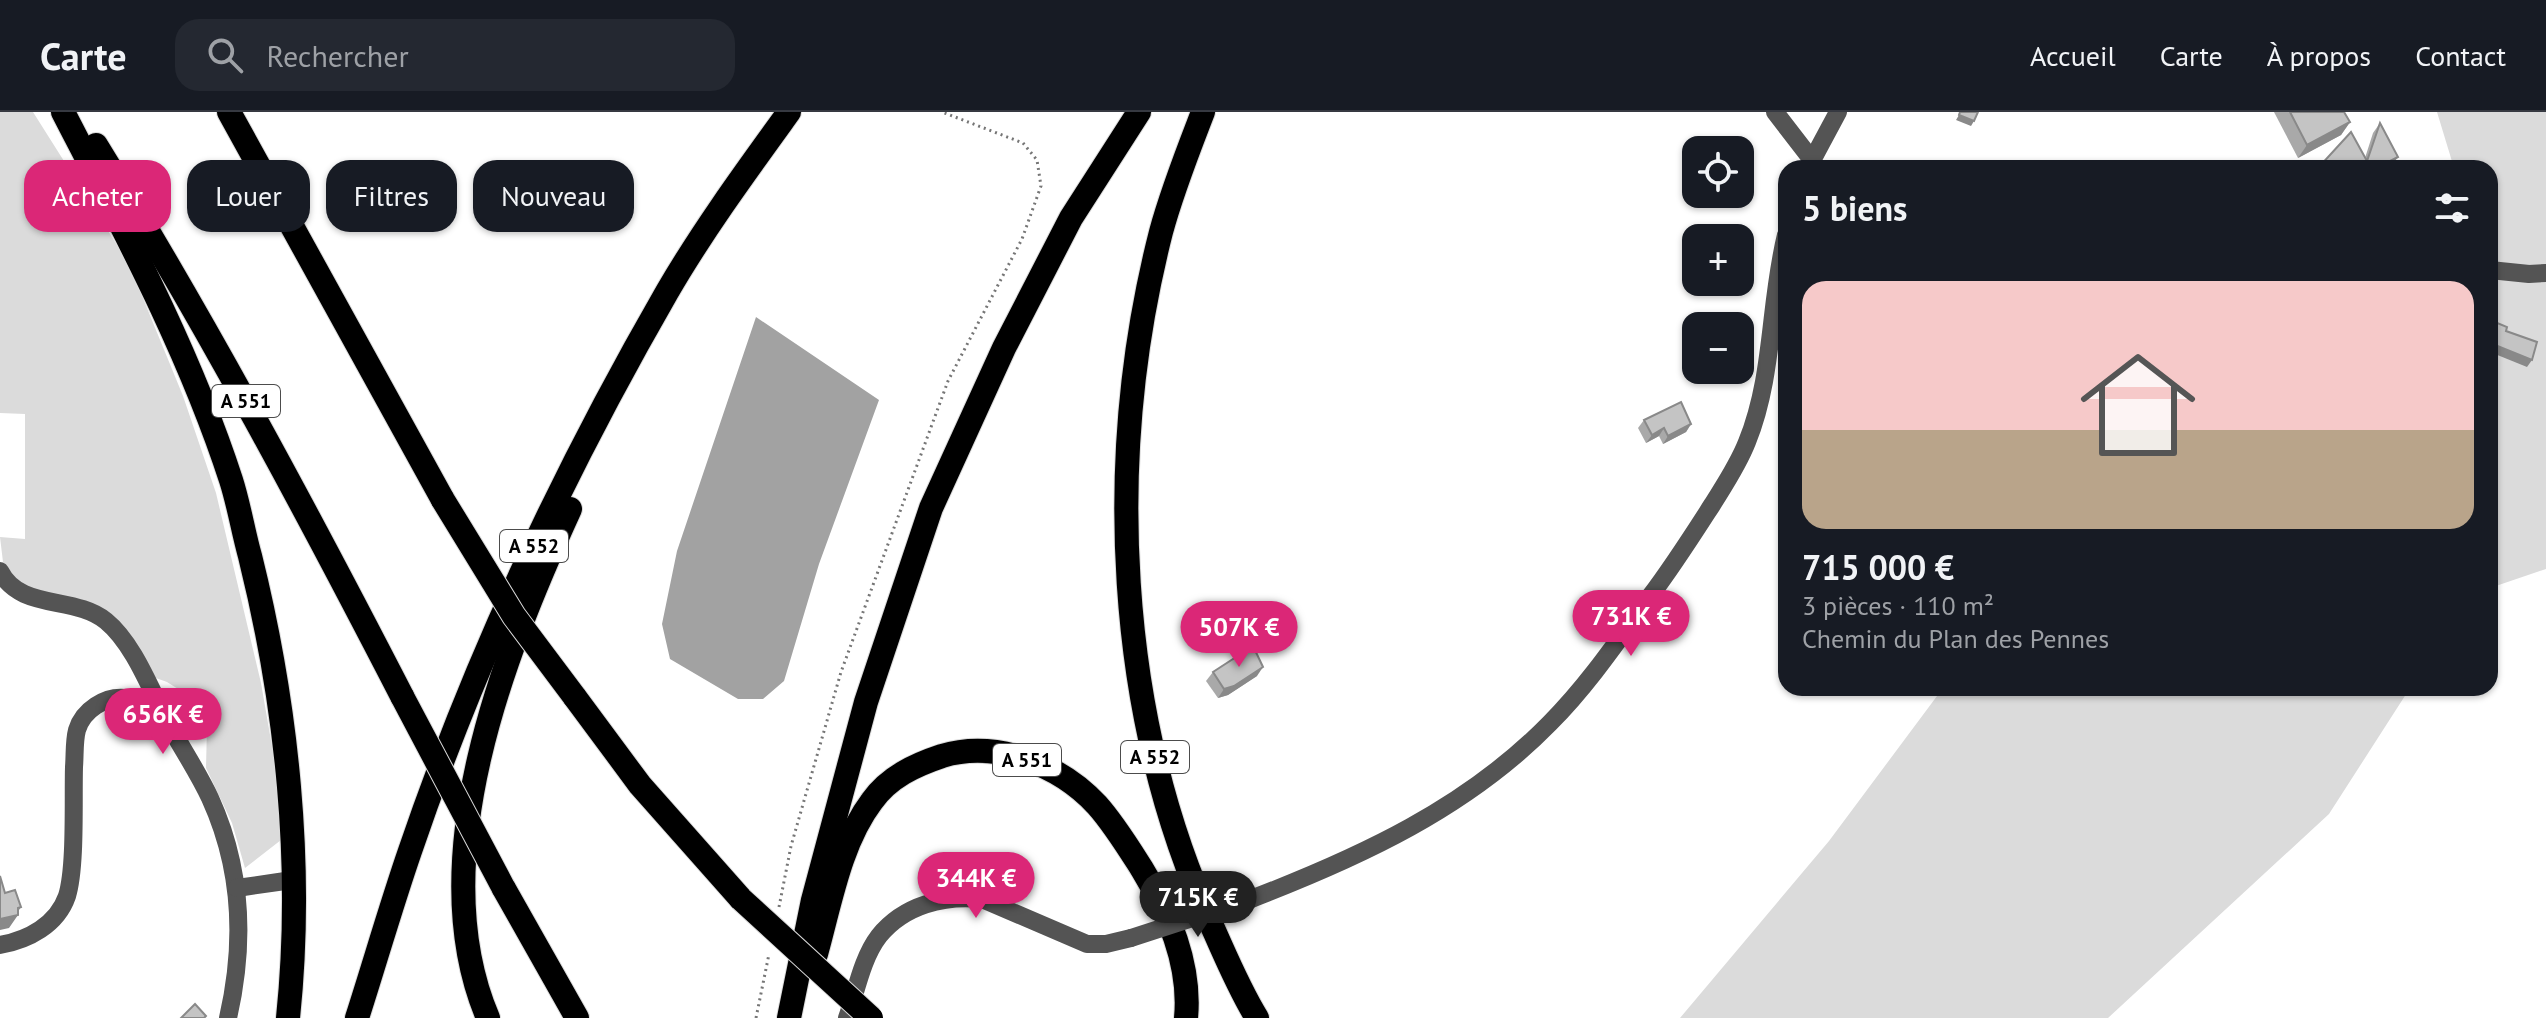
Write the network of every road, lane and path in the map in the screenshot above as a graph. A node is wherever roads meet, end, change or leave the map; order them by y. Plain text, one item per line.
1 (63, 112) edge
2 (76, 112) edge
3 (229, 112) edge
4 (789, 112) edge
5 (806, 112) edge
6 (942, 112) edge
7 (1139, 112) edge
8 (1203, 112) edge
9 (1775, 112) edge
10 (1838, 112) edge
11 (1807, 160) edge
12 (1812, 160) edge
13 (2498, 271) edge
14 (2546, 273) edge
15 (1778, 302) edge
16 (0, 571) edge
17 (166, 719) junction
18 (292, 880) junction
19 (237, 888) junction
20 (778, 909) dead end
21 (772, 940) dead end
22 (0, 945) edge
23 (228, 1018) edge
24 (288, 1018) edge
25 (357, 1018) edge
26 (488, 1018) edge
27 (577, 1018) edge
28 (756, 1018) edge
29 (789, 1018) edge
30 (798, 1018) edge
31 (847, 1018) edge
32 (871, 1018) edge
33 (1186, 1018) edge
34 (1257, 1018) edge

1 - 18 highway
2 - 27 highway, A 551, bridge
3 - 32 highway, bridge
4 - 25 highway, A 552
5 - 26 highway
6 - 20 path
7 - 29 highway
8 - 34 highway, A 552
9 - 11 street
10 - 12 street
13 - 14 street
15 - 31 street, bridge
16 - 17 street
17 - 19 street
17 - 22 street
18 - 19 street
18 - 24 highway
19 - 23 street
21 - 28 path
30 - 33 highway, A 551

